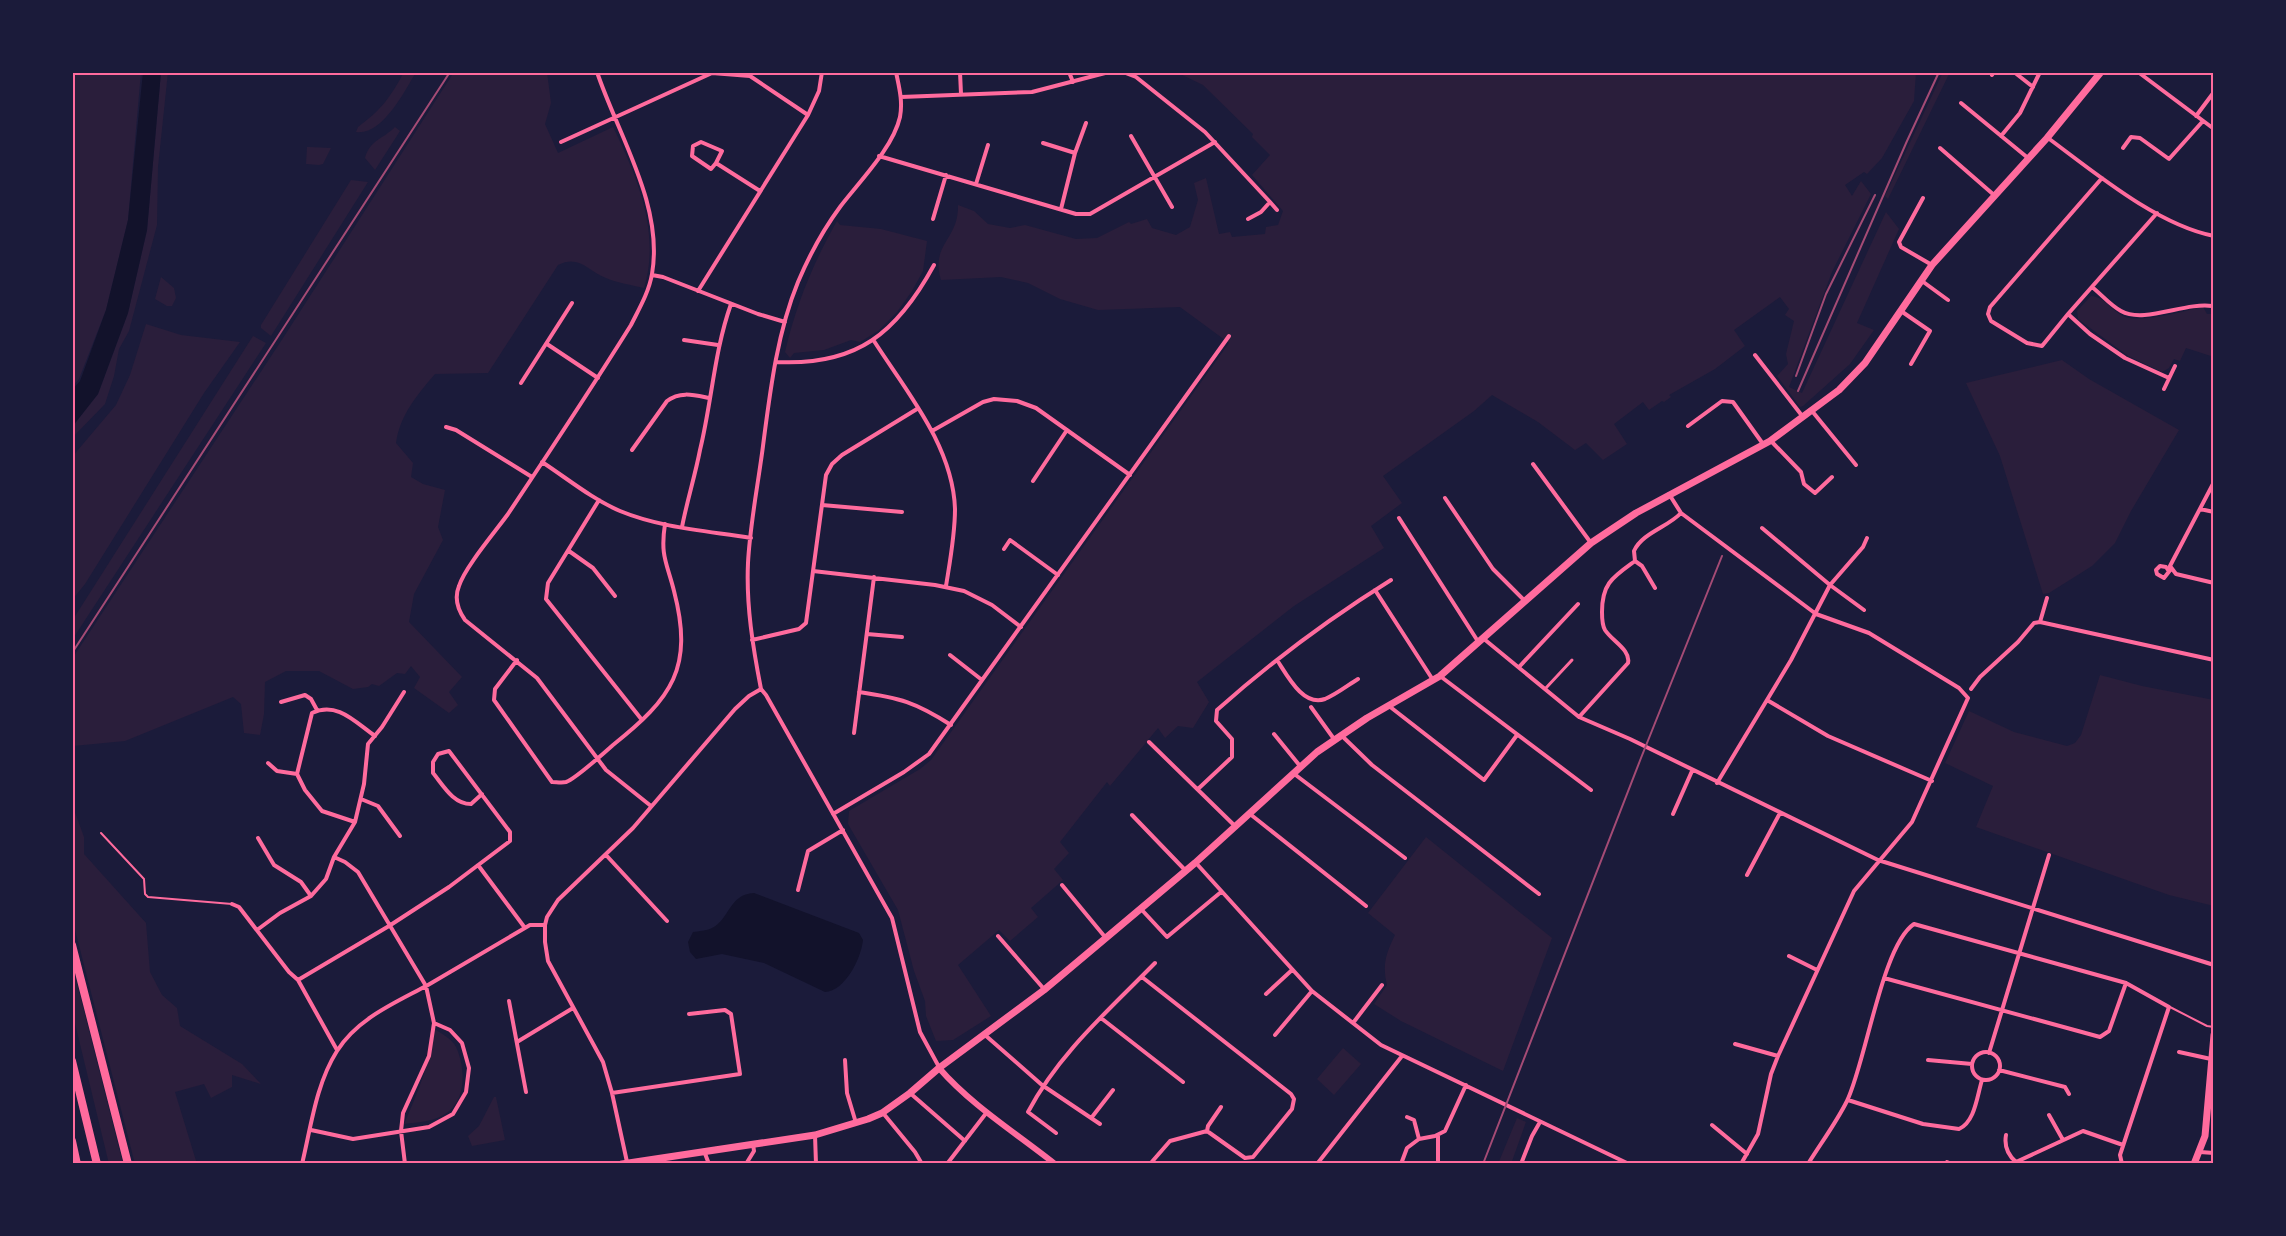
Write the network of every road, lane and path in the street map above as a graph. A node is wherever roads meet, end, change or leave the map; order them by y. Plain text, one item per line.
1 (597, 72) edge
2 (822, 72) edge
3 (896, 72) edge
4 (960, 72) edge
5 (1069, 72) edge
6 (1109, 72) edge
7 (1123, 72) edge
8 (2014, 72) edge
9 (2040, 72) edge
10 (2101, 72) edge
11 (2138, 72) edge
12 (1073, 82) junction
13 (2033, 87) junction
14 (2214, 92) edge
15 (961, 94) junction
16 (901, 97) junction
17 (1961, 103) dead end
18 (808, 115) junction
19 (2196, 116) junction
20 (614, 118) junction
21 (2203, 121) junction
22 (1086, 123) dead end
23 (2214, 129) edge
24 (1131, 136) dead end
25 (2001, 136) junction
26 (2047, 138) junction
27 (561, 142) dead end
28 (1215, 142) junction
29 (1043, 143) dead end
30 (988, 145) dead end
31 (1940, 148) dead end
32 (2123, 148) dead end
33 (1075, 153) junction
34 (879, 156) junction
35 (2028, 158) junction
36 (716, 163) junction
37 (946, 175) junction
38 (1155, 177) junction
39 (2102, 178) junction
40 (976, 184) junction
41 (760, 191) junction
42 (1994, 195) junction
43 (1923, 198) dead end
44 (1270, 202) junction
45 (1172, 207) dead end
46 (1061, 209) junction
47 (1277, 210) dead end
48 (2157, 213) junction
49 (933, 219) dead end
50 (1248, 219) dead end
51 (2214, 236) edge
52 (934, 265) dead end
53 (1932, 265) junction
54 (652, 275) junction
55 (1921, 281) junction
56 (2092, 286) junction
57 (698, 291) junction
58 (1948, 300) dead end
59 (572, 303) dead end
60 (731, 304) junction
61 (2212, 306) dead end
62 (1900, 311) junction
63 (2068, 314) junction
64 (785, 322) junction
65 (1229, 336) dead end
66 (684, 340) dead end
67 (874, 341) junction
68 (547, 344) junction
69 (718, 345) junction
70 (1755, 355) dead end
71 (777, 362) junction
72 (1911, 364) dead end
73 (2175, 366) dead end
74 (598, 378) junction
75 (2169, 378) junction
76 (521, 383) dead end
77 (2164, 389) dead end
78 (709, 398) junction
79 (917, 409) junction
80 (1812, 411) junction
81 (1803, 417) junction
82 (1688, 426) dead end
83 (446, 427) dead end
84 (1068, 430) junction
85 (932, 431) junction
86 (1767, 443) junction
87 (632, 450) dead end
88 (542, 462) junction
89 (1533, 464) dead end
90 (1856, 465) dead end
91 (1130, 475) junction
92 (532, 477) junction
93 (1832, 477) dead end
94 (1033, 481) dead end
95 (2214, 482) edge
96 (1669, 494) junction
97 (1445, 498) dead end
98 (599, 500) junction
99 (822, 505) junction
100 (2200, 509) junction
101 (902, 512) dead end
102 (2214, 512) edge
103 (1681, 513) junction
104 (1398, 518) dead end
105 (665, 524) junction
106 (682, 527) junction
107 (1762, 528) dead end
108 (751, 538) junction
109 (1867, 538) dead end
110 (1591, 543) junction
111 (1004, 549) dead end
112 (569, 551) junction
113 (1635, 561) junction
114 (813, 571) junction
115 (1058, 575) junction
116 (874, 577) junction
117 (1391, 580) dead end
118 (2214, 583) edge
119 (1830, 585) junction
120 (946, 586) junction
121 (1655, 588) dead end
122 (1375, 590) junction
123 (615, 596) dead end
124 (2047, 598) dead end
125 (1526, 601) junction
126 (1578, 604) dead end
127 (1864, 610) dead end
128 (1816, 614) junction
129 (2040, 622) junction
130 (1021, 627) junction
131 (867, 634) junction
132 (902, 637) dead end
133 (752, 640) junction
134 (1481, 641) junction
135 (950, 655) dead end
136 (517, 660) junction
137 (1277, 660) junction
138 (1572, 660) dead end
139 (2214, 660) edge
140 (1519, 667) junction
141 (1437, 678) junction
142 (1358, 679) dead end
143 (982, 680) junction
144 (761, 689) junction
145 (1545, 689) junction
146 (1971, 690) dead end
147 (404, 692) dead end
148 (859, 692) junction
149 (1767, 700) junction
150 (281, 702) dead end
151 (1389, 706) junction
152 (1311, 707) dead end
153 (317, 711) junction
154 (1579, 717) junction
155 (642, 720) junction
156 (951, 725) junction
157 (854, 733) dead end
158 (1274, 734) dead end
159 (1517, 735) junction
160 (375, 736) junction
161 (1337, 737) junction
162 (1149, 742) dead end
163 (598, 758) junction
164 (268, 763) dead end
165 (1300, 766) junction
166 (1692, 771) junction
167 (1293, 773) junction
168 (297, 774) junction
169 (1932, 781) junction
170 (1718, 783) junction
171 (1198, 789) junction
172 (1591, 790) dead end
173 (482, 794) junction
174 (360, 799) junction
175 (651, 806) junction
176 (1780, 813) junction
177 (833, 814) junction
178 (1132, 814) dead end
179 (1250, 814) junction
180 (1673, 814) dead end
181 (355, 822) junction
182 (1236, 827) junction
183 (843, 830) junction
184 (100, 832) dead end
185 (400, 836) dead end
186 (258, 838) dead end
187 (606, 855) junction
188 (2049, 855) dead end
189 (334, 857) junction
190 (1405, 858) dead end
191 (1878, 860) junction
192 (1195, 863) junction
193 (478, 865) junction
194 (1186, 871) junction
195 (1747, 875) dead end
196 (1062, 885) dead end
197 (798, 890) dead end
198 (1221, 892) junction
199 (1539, 894) dead end
200 (311, 896) junction
201 (232, 904) joint
202 (1366, 906) dead end
203 (2032, 907) junction
204 (1140, 908) junction
205 (667, 921) dead end
206 (545, 925) junction
207 (389, 926) junction
208 (525, 928) junction
209 (257, 930) junction
210 (998, 936) dead end
211 (1106, 937) junction
212 (72, 945) edge
213 (2018, 953) junction
214 (1789, 956) dead end
215 (1155, 963) dead end
216 (2214, 965) edge
217 (1292, 970) junction
218 (1817, 970) junction
219 (1142, 977) junction
220 (1884, 978) junction
221 (298, 980) junction
222 (2126, 983) junction
223 (1382, 985) dead end
224 (426, 986) junction
225 (1044, 990) junction
226 (1312, 992) junction
227 (1266, 994) dead end
228 (509, 1001) dead end
229 (2169, 1007) junction
230 (573, 1008) junction
231 (2000, 1010) junction
232 (689, 1014) dead end
233 (1101, 1018) junction
234 (434, 1023) junction
235 (1353, 1023) junction
236 (2214, 1027) edge
237 (985, 1035) junction
238 (1275, 1035) dead end
239 (2214, 1035) edge
240 (517, 1042) junction
241 (1735, 1044) dead end
242 (337, 1050) junction
243 (2179, 1052) dead end
244 (1989, 1053) junction
245 (1402, 1056) junction
246 (1778, 1056) junction
247 (2211, 1059) junction
248 (845, 1060) dead end
249 (1928, 1060) dead end
250 (72, 1061) edge
251 (1972, 1064) junction
252 (939, 1068) junction
253 (1999, 1070) junction
254 (1982, 1080) junction
255 (1183, 1082) dead end
256 (1042, 1085) junction
257 (1466, 1085) junction
258 (1113, 1090) dead end
259 (526, 1092) dead end
260 (612, 1093) junction
261 (910, 1093) junction
262 (2069, 1094) dead end
263 (1848, 1100) junction
264 (1221, 1107) dead end
265 (987, 1112) junction
266 (882, 1113) junction
267 (2049, 1115) dead end
268 (1092, 1117) junction
269 (1407, 1117) dead end
270 (1540, 1122) junction
271 (856, 1124) junction
272 (1100, 1124) dead end
273 (1712, 1125) dead end
274 (311, 1130) junction
275 (401, 1131) junction
276 (1207, 1131) junction
277 (1056, 1133) dead end
278 (815, 1135) junction
279 (1438, 1135) junction
280 (2006, 1135) dead end
281 (1419, 1139) junction
282 (2063, 1140) junction
283 (72, 1141) edge
284 (965, 1141) junction
285 (753, 1143) junction
286 (2123, 1145) junction
287 (704, 1151) junction
288 (2200, 1152) junction
289 (1747, 1154) junction
290 (2214, 1154) edge
291 (657, 1161) edge
292 (1947, 1162) dead end
293 (77, 1164) edge
294 (97, 1164) edge
295 (128, 1164) edge
296 (302, 1164) edge
297 (405, 1164) edge
298 (625, 1164) edge
299 (709, 1164) edge
300 (746, 1164) edge
301 (816, 1164) edge
302 (922, 1164) edge
303 (947, 1164) edge
304 (1054, 1164) edge
305 (1150, 1164) edge
306 (1317, 1164) edge
307 (1401, 1164) edge
308 (1438, 1164) edge
309 (1521, 1164) edge
310 (1629, 1164) edge
311 (1741, 1164) edge
312 (1808, 1164) edge
313 (1952, 1164) edge
314 (2122, 1164) edge
315 (2194, 1164) edge

1 - 20 street
2 - 18 street
3 - 16 street
4 - 15 street
5 - 12 street
6 - 12 street
7 - 28 street
8 - 13 street
9 - 13 street
10 - 26 main road
11 - 19 street
12 - 15 street
13 - 25 street
14 - 19 street
15 - 16 street
16 - 34 street
17 - 25 street
18 - 20 street
18 - 41 street
19 - 21 street
20 - 27 street
20 - 54 street
21 - 23 street
21 - 32 street
22 - 33 street
24 - 38 street
25 - 35 street
26 - 35 main road
26 - 39 street
28 - 38 street
28 - 44 street
29 - 33 street
30 - 40 street
31 - 42 street
33 - 46 street
34 - 37 street
34 - 64 street
35 - 42 main road
36 - 36 street
36 - 41 street
37 - 40 street
37 - 49 street
38 - 45 street
38 - 46 street
39 - 48 street
39 - 63 street
40 - 46 street
41 - 57 street
42 - 53 main road
43 - 53 street
44 - 47 street
44 - 50 street
48 - 51 street
48 - 56 street
52 - 67 street
53 - 55 main road
54 - 57 street
54 - 74 street
55 - 58 street
55 - 62 main road
56 - 61 street
56 - 63 street
57 - 60 street
59 - 68 street
60 - 64 street
60 - 69 street
62 - 72 street
62 - 80 main road
63 - 75 street
64 - 71 street
65 - 91 street
66 - 69 street
67 - 71 street
67 - 79 street
68 - 74 street
68 - 76 street
69 - 78 street
70 - 81 street
71 - 108 street
73 - 75 street
74 - 88 street
75 - 77 street
78 - 87 street
78 - 106 street
79 - 85 street
79 - 99 street
80 - 81 main road
80 - 90 street
81 - 86 main road
82 - 86 street
83 - 92 street
84 - 85 street
84 - 91 street
84 - 94 street
85 - 120 street
86 - 93 street
86 - 96 main road
88 - 92 street
88 - 98 street
89 - 110 street
91 - 115 street
92 - 136 street
95 - 100 street
96 - 103 street
96 - 110 main road
97 - 125 street
98 - 105 street
98 - 112 street
99 - 101 street
99 - 114 street
100 - 102 street
100 - 118 street
103 - 113 street
103 - 128 street
104 - 134 street
105 - 106 street
105 - 155 street
106 - 108 street
107 - 119 street
108 - 133 street
109 - 119 street
110 - 125 main road
111 - 115 street
112 - 123 street
112 - 155 street
113 - 121 street
113 - 154 street
114 - 116 street
114 - 133 street
115 - 130 street
116 - 120 street
116 - 131 street
117 - 122 street
119 - 127 street
119 - 128 street
120 - 130 street
122 - 137 street
122 - 141 street
124 - 129 street
125 - 134 main road
126 - 140 street
128 - 149 street
128 - 169 street
129 - 139 street
129 - 146 street
130 - 143 street
131 - 132 street
131 - 148 street
133 - 144 street
134 - 140 street
134 - 141 main road
135 - 143 street
136 - 163 street
136 - 163 street
137 - 142 street
137 - 171 street
138 - 145 street
140 - 145 street
141 - 151 main road
141 - 159 street
143 - 156 street
144 - 175 street
144 - 177 street
145 - 154 street
147 - 160 street
148 - 156 street
148 - 157 street
149 - 169 street
149 - 170 street
150 - 153 street
151 - 159 street
151 - 161 main road
152 - 161 street
153 - 160 street
153 - 168 street
154 - 166 street
155 - 163 street
156 - 177 street
158 - 165 street
159 - 172 street
160 - 174 street
161 - 165 main road
161 - 199 street
162 - 171 street
163 - 175 street
164 - 168 street
165 - 167 main road
166 - 170 street
166 - 180 street
167 - 179 main road
167 - 190 street
168 - 181 street
169 - 191 street
170 - 176 street
171 - 182 street
173 - 173 street
173 - 193 street
174 - 181 street
174 - 185 street
175 - 187 street
176 - 191 street
176 - 195 street
177 - 183 street
178 - 194 street
179 - 182 main road
179 - 202 street
181 - 189 street
182 - 192 main road
183 - 197 street
183 - 252 street
184 - 201 lane
186 - 200 street
187 - 205 street
187 - 206 street
188 - 203 street
189 - 200 street
189 - 207 street
191 - 203 street
191 - 218 street
192 - 194 main road
192 - 198 street
193 - 207 street
193 - 208 street
194 - 204 main road
196 - 211 street
198 - 204 street
198 - 217 street
200 - 209 street
201 - 209 street
203 - 213 street
203 - 216 street
204 - 211 main road
206 - 208 street
206 - 230 street
207 - 221 street
207 - 224 street
208 - 224 street
209 - 221 street
210 - 225 street
211 - 225 main road
212 - 295 highway
213 - 220 street
213 - 222 street
213 - 231 street
214 - 218 street
215 - 219 street
217 - 226 street
217 - 227 street
218 - 246 street
219 - 233 street
219 - 276 street
220 - 231 street
220 - 263 street
221 - 242 street
222 - 229 street
222 - 231 street
223 - 235 street
224 - 234 street
224 - 242 street
225 - 237 main road
226 - 235 street
226 - 238 street
228 - 240 street
229 - 236 lane
229 - 286 street
230 - 240 street
230 - 260 street
231 - 244 street
232 - 260 street
233 - 255 street
233 - 256 street
234 - 275 street
234 - 275 street
235 - 245 street
237 - 252 main road
237 - 256 street
239 - 247 main road
240 - 259 street
241 - 246 street
242 - 274 street
243 - 247 street
244 - 251 street
244 - 253 street
245 - 257 street
245 - 306 street
246 - 289 street
247 - 288 main road
248 - 271 street
249 - 251 street
250 - 294 highway
251 - 254 street
252 - 261 main road
252 - 265 main road
253 - 254 street
253 - 262 street
254 - 263 street
256 - 268 street
256 - 277 street
257 - 270 street
257 - 279 street
258 - 268 street
260 - 298 street
261 - 266 main road
261 - 284 street
263 - 312 street
264 - 276 street
265 - 284 street
265 - 304 main road
266 - 271 main road
266 - 302 street
267 - 282 street
268 - 272 street
269 - 281 street
270 - 309 street
270 - 310 street
271 - 278 main road
273 - 289 street
274 - 275 street
274 - 296 street
275 - 297 street
276 - 305 street
278 - 285 main road
278 - 301 street
279 - 281 street
279 - 308 street
280 - 282 street
281 - 307 street
282 - 286 street
283 - 293 highway
284 - 303 street
285 - 287 main road
285 - 300 street
286 - 314 street
287 - 291 main road
287 - 299 street
288 - 290 street
288 - 315 main road
289 - 311 street
291 - 298 main road
292 - 313 street

